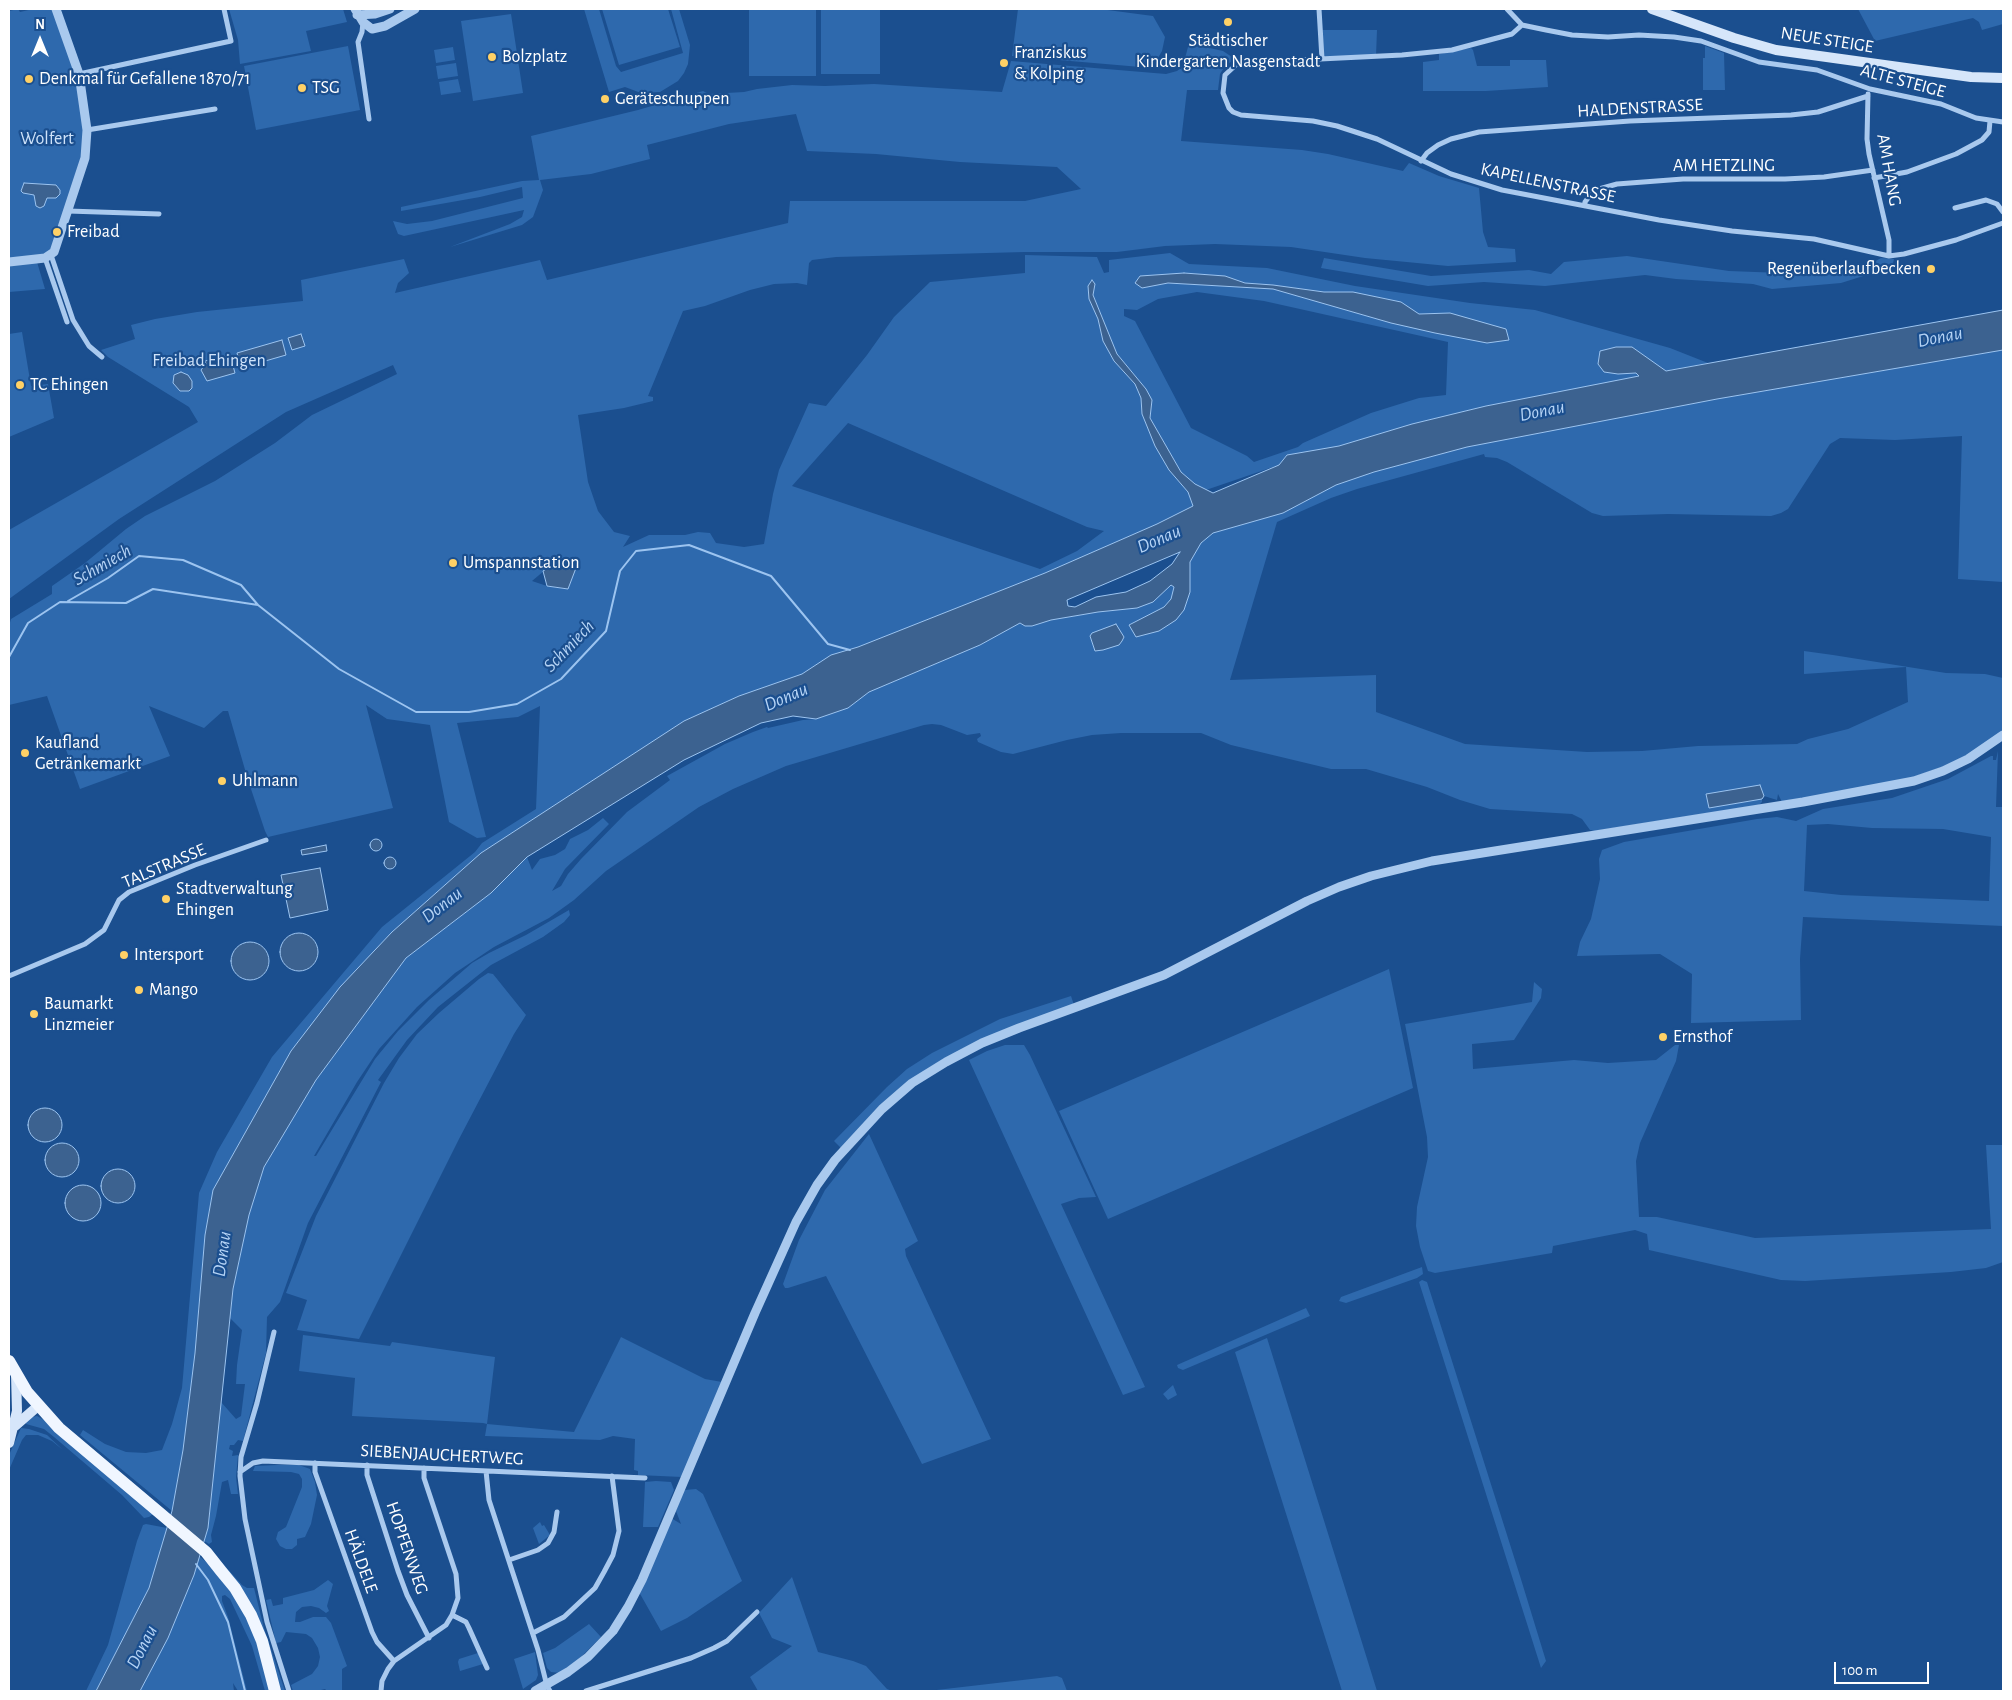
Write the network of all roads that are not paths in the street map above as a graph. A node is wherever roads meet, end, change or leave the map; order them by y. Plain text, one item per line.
1 (57, 9) edge
2 (224, 9) edge
3 (390, 9) edge
4 (415, 9) edge
5 (1319, 9) edge
6 (1507, 9) edge
7 (1652, 9) edge
8 (358, 15) edge
9 (1522, 25) junction
10 (1322, 59) junction
11 (79, 74) junction
12 (2003, 78) edge
13 (1870, 89) junction
14 (1868, 96) junction
15 (215, 109) dead end
16 (369, 119) dead end
17 (1990, 121) junction
18 (2003, 122) edge
19 (87, 130) junction
20 (1421, 161) junction
21 (1873, 170) junction
22 (1874, 178) junction
23 (1585, 206) junction
24 (1955, 208) dead end
25 (68, 211) junction
26 (2003, 212) edge
27 (160, 214) dead end
28 (2003, 223) edge
29 (1889, 256) junction
30 (48, 257) junction
31 (9, 262) edge
32 (102, 357) dead end
33 (2003, 735) edge
34 (266, 840) dead end
35 (9, 976) edge
36 (274, 1332) dead end
37 (9, 1361) edge
38 (16, 1374) junction
39 (36, 1404) junction
40 (18, 1411) junction
41 (15, 1426) junction
42 (9, 1443) edge
43 (315, 1463) junction
44 (367, 1465) junction
45 (424, 1468) junction
46 (486, 1471) junction
47 (240, 1472) junction
48 (612, 1476) junction
49 (645, 1478) dead end
50 (557, 1512) dead end
51 (509, 1560) junction
52 (757, 1612) dead end
53 (452, 1615) junction
54 (533, 1633) junction
55 (429, 1638) junction
56 (394, 1661) junction
57 (487, 1668) dead end
58 (548, 1688) edge
59 (275, 1691) edge
60 (289, 1691) edge
61 (381, 1691) edge
62 (535, 1691) edge
63 (586, 1691) edge

1 - 11 street
2 - 11 street
3 - 8 street
4 - 8 street
5 - 10 street
6 - 9 street
7 - 12 main road, NEUE STEIGE
8 - 16 street
9 - 10 street, KAPELLENSTRASSE
9 - 13 street, ALTE STEIGE
10 - 20 street, KAPELLENSTRASSE
11 - 19 street
13 - 14 street, AM HANG
13 - 17 street, ALTE STEIGE
14 - 20 street, HALDENSTRASSE
14 - 21 street, AM HANG
15 - 19 street
17 - 18 street, ALTE STEIGE
17 - 22 street
19 - 25 street
20 - 23 street, KAPELLENSTRASSE
21 - 22 street, AM HANG
21 - 23 street, AM HETZLING
22 - 29 street, AM HANG
23 - 29 street, KAPELLENSTRASSE
24 - 26 street
25 - 27 street
25 - 30 street
28 - 29 street, KAPELLENSTRASSE
30 - 31 street
30 - 32 street
33 - 58 street
34 - 35 street, TALSTRASSE
36 - 47 street
37 - 38 main road
38 - 39 main road
38 - 40 main road
39 - 40 main road
39 - 41 main road
39 - 59 main road
40 - 41 main road
41 - 42 main road
43 - 44 street, SIEBENJAUCHERTWEG
43 - 47 street, SIEBENJAUCHERTWEG
43 - 56 street, HÄLDELE
44 - 45 street, SIEBENJAUCHERTWEG
44 - 55 street, HOPFENWEG
45 - 46 street, SIEBENJAUCHERTWEG
45 - 53 street
46 - 48 street, SIEBENJAUCHERTWEG
46 - 51 street
47 - 60 street
48 - 49 street, SIEBENJAUCHERTWEG
48 - 54 street
50 - 51 street
51 - 54 street
52 - 63 street
53 - 55 street
53 - 57 street
54 - 58 street
55 - 56 street
56 - 61 street
58 - 62 street

